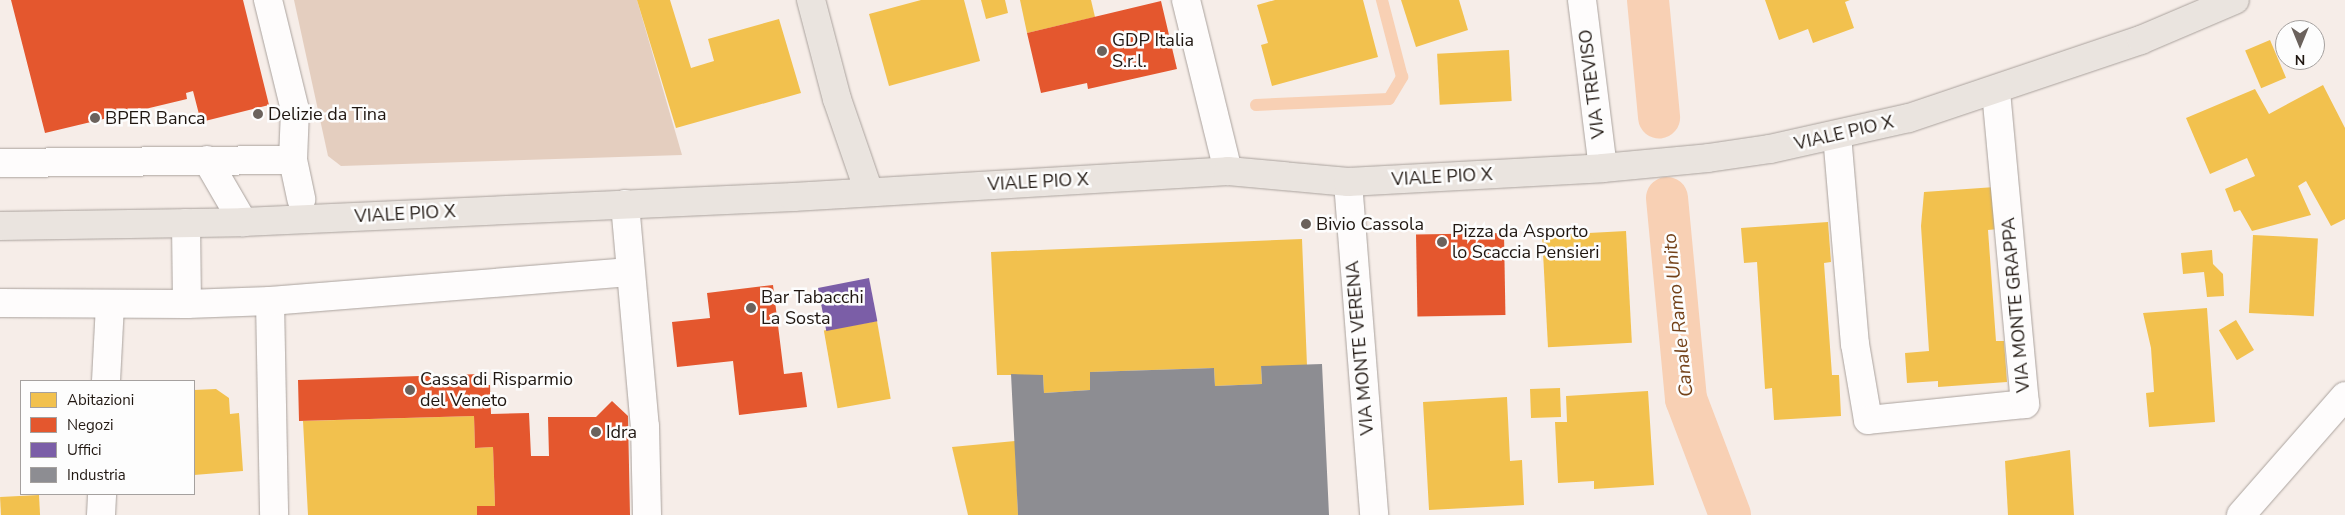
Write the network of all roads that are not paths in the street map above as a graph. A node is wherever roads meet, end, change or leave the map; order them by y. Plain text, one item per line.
1 (268, 0) edge
2 (811, 0) edge
3 (1186, 0) edge
4 (1582, 0) edge
5 (2234, 0) edge
6 (1996, 91) junction
7 (295, 110) junction
8 (1836, 134) junction
9 (207, 160) junction
10 (293, 160) junction
11 (0, 162) edge
12 (1603, 168) junction
13 (1228, 171) junction
14 (1348, 182) junction
15 (869, 192) junction
16 (625, 204) junction
17 (301, 209) junction
18 (243, 222) junction
19 (186, 223) junction
20 (0, 226) edge
21 (630, 272) junction
22 (270, 301) junction
23 (0, 303) edge
24 (187, 304) junction
25 (110, 305) junction
26 (106, 380) edge
27 (2345, 396) edge
28 (102, 495) edge
29 (101, 515) edge
30 (274, 515) edge
31 (647, 515) edge
32 (1374, 515) edge
33 (2241, 515) edge

1 - 7 street
2 - 15 main road
3 - 13 street
4 - 12 street, VIA TREVISO
5 - 6 main road, VIALE PIO X
6 - 8 main road, VIALE PIO X
6 - 8 street, VIA MONTE GRAPPA
7 - 10 street
7 - 17 street
8 - 12 main road, VIALE PIO X
9 - 10 street
9 - 11 street
9 - 18 street
10 - 17 street
12 - 14 main road, VIALE PIO X
13 - 14 main road, VIALE PIO X
13 - 15 main road, VIALE PIO X
14 - 32 street, VIA MONTE VERENA
15 - 16 main road, VIALE PIO X
16 - 17 main road, VIALE PIO X
16 - 21 street
17 - 18 main road, VIALE PIO X
18 - 19 main road, VIALE PIO X
19 - 20 main road, VIALE PIO X
19 - 24 street
21 - 22 street
21 - 31 street
22 - 24 street
22 - 30 street
23 - 25 street
24 - 25 street
25 - 26 street
27 - 33 street
28 - 29 street

